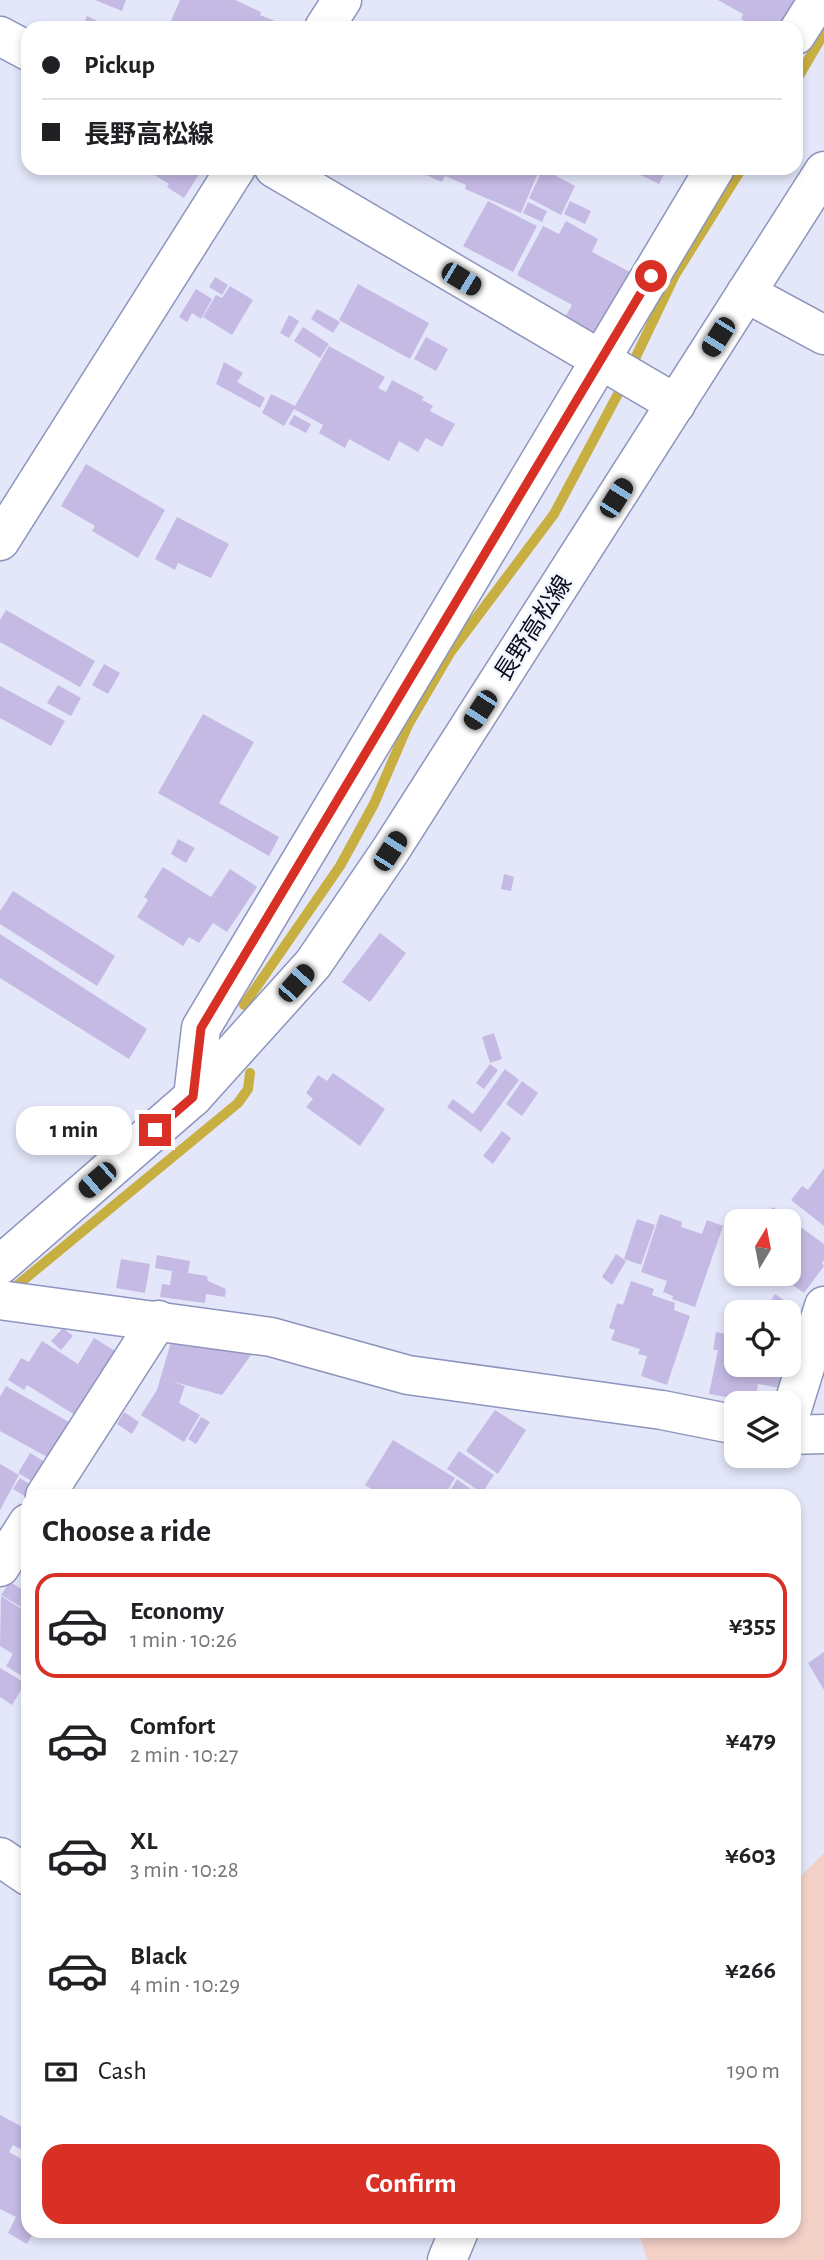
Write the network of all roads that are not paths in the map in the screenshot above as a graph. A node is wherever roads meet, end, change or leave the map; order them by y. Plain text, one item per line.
1 (342, 0) edge
2 (818, 0) edge
3 (328, 21) edge
4 (803, 24) edge
5 (0, 36) edge
6 (21, 47) edge
7 (824, 171) edge
8 (232, 175) edge
9 (286, 175) edge
10 (712, 175) edge
11 (746, 293) junction
12 (824, 335) edge
13 (620, 372) junction
14 (677, 404) junction
15 (0, 541) edge
16 (193, 1097) junction
17 (3, 1279) edge
18 (159, 1320) junction
19 (821, 1327) edge
20 (799, 1391) edge
21 (724, 1422) edge
22 (824, 1434) edge
23 (801, 1435) edge
24 (50, 1489) edge
25 (21, 1534) edge
26 (0, 1567) edge
27 (0, 1857) edge
28 (21, 1871) edge
29 (456, 2238) edge
30 (447, 2260) edge

1 - 3 street
2 - 4 street
5 - 6 street
7 - 11 street, 長野高松線
8 - 15 street
9 - 13 street
10 - 13 street
11 - 12 street
11 - 14 street, 長野高松線
13 - 14 street
13 - 16 street
14 - 16 street, 長野高松線
16 - 17 street, 長野高松線
17 - 18 street
18 - 21 street
18 - 24 street
19 - 20 street
22 - 23 street
25 - 26 street
27 - 28 street
29 - 30 street

